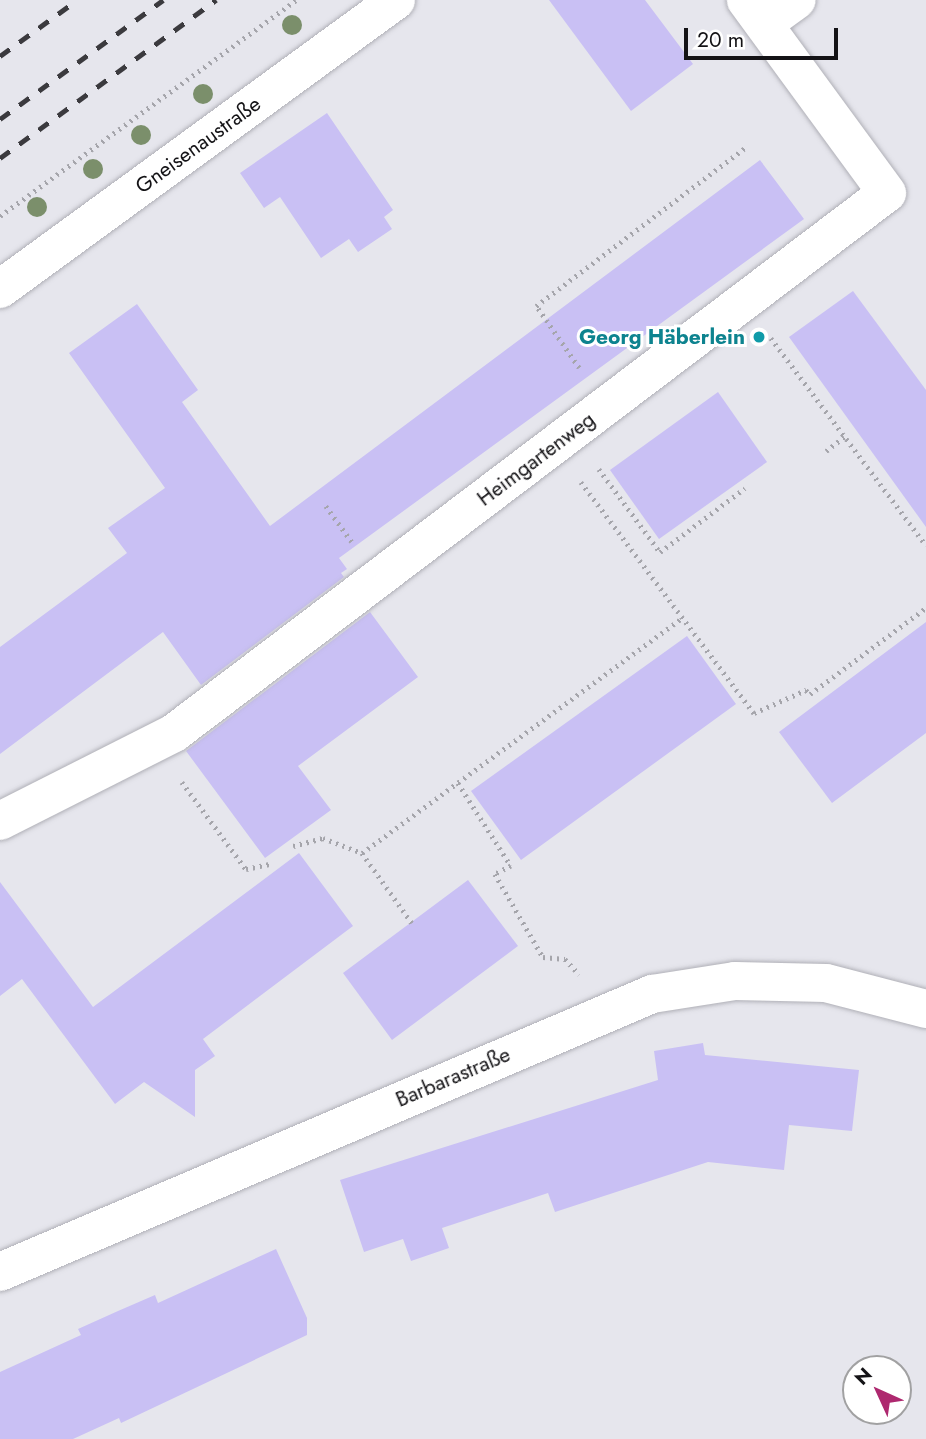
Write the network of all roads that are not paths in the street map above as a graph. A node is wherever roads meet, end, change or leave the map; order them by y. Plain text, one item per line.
1 (396, 0) edge
2 (797, 0) edge
3 (755, 12) edge
4 (0, 289) edge
5 (0, 821) edge
6 (926, 1009) edge
7 (0, 1272) edge

1 - 4 street, Gneisenaustraße
2 - 3 street, Heimgartenweg
3 - 5 street, Heimgartenweg
6 - 7 street, Barbarastraße

